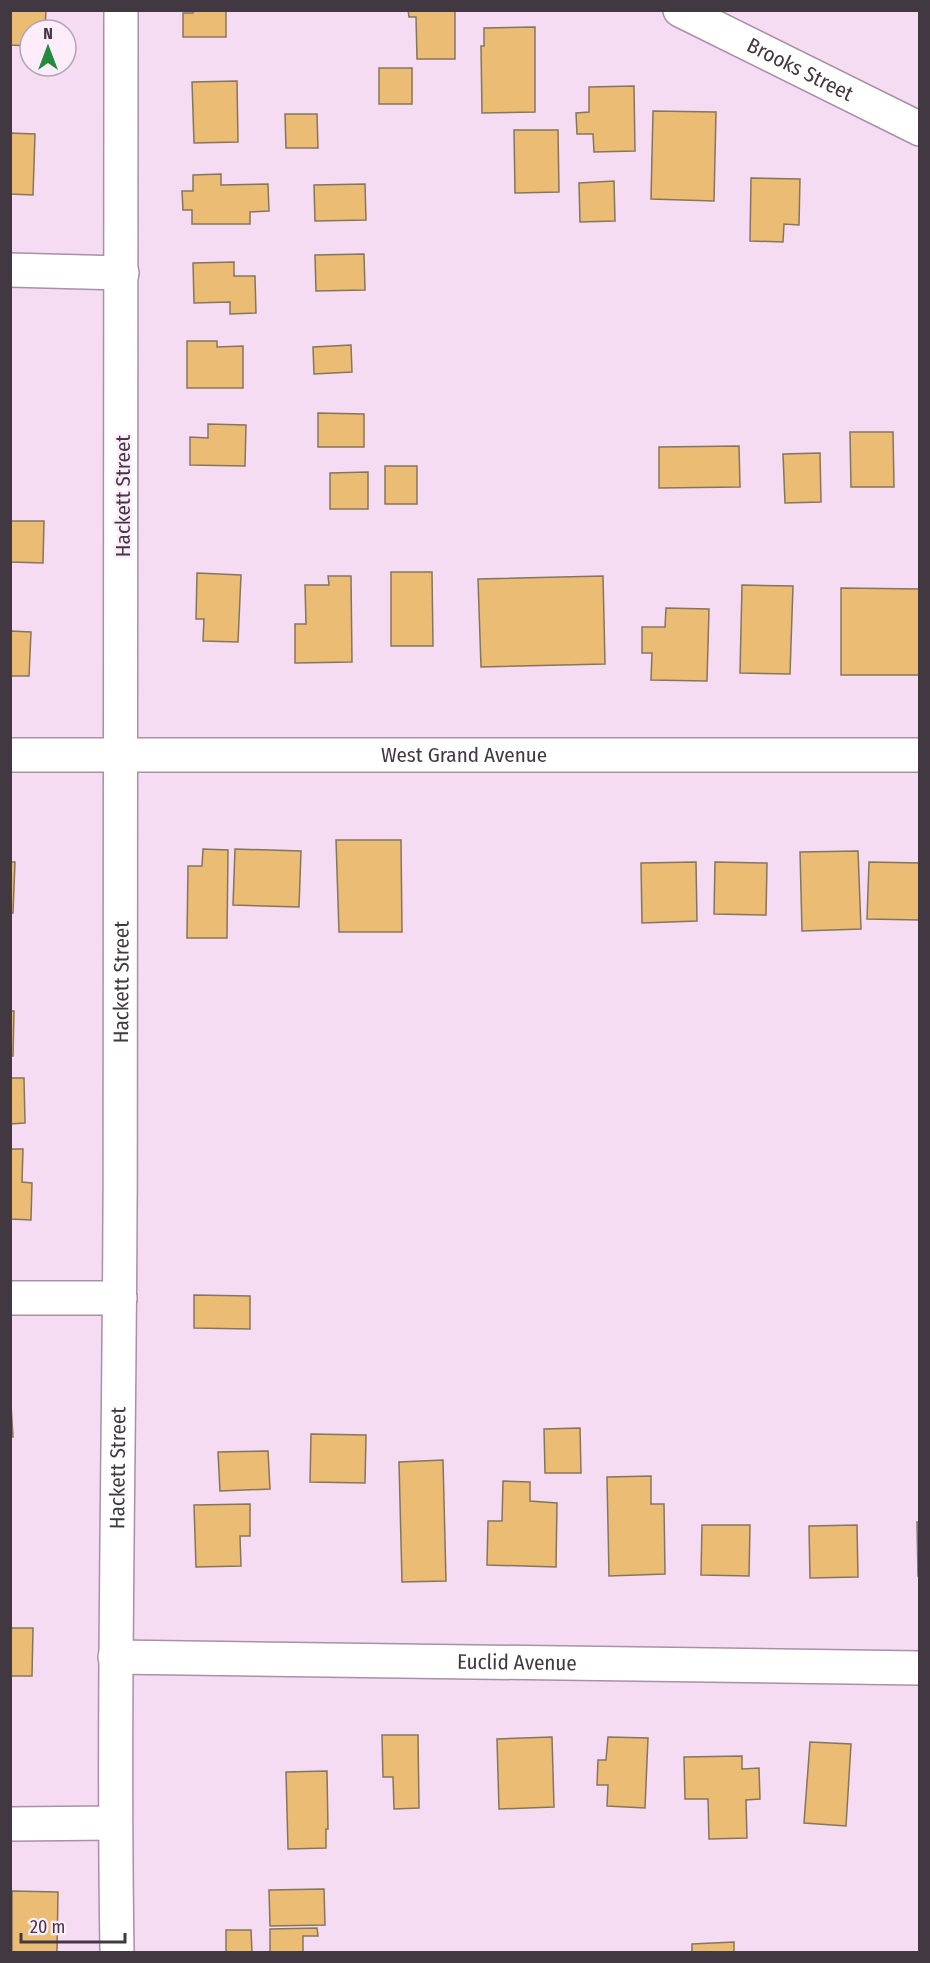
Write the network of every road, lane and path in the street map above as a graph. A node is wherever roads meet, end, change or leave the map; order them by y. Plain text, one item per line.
1 (121, 10) edge
2 (680, 10) edge
3 (920, 129) edge
4 (10, 270) edge
5 (122, 273) junction
6 (123, 754) junction
7 (10, 755) edge
8 (920, 755) edge
9 (10, 1298) edge
10 (120, 1298) junction
11 (115, 1657) junction
12 (920, 1668) edge
13 (115, 1823) junction
14 (10, 1824) edge
15 (117, 1953) edge

1 - 5 street, Hackett Street
2 - 3 street, Brooks Street
4 - 5 street
5 - 6 street, Hackett Street
6 - 7 street, West Grand Avenue
6 - 8 street, West Grand Avenue
6 - 10 street, Hackett Street
9 - 10 street
10 - 11 street, Hackett Street
11 - 12 street, Euclid Avenue
11 - 13 street, Hackett Street
13 - 14 street
13 - 15 street, Hackett Street

